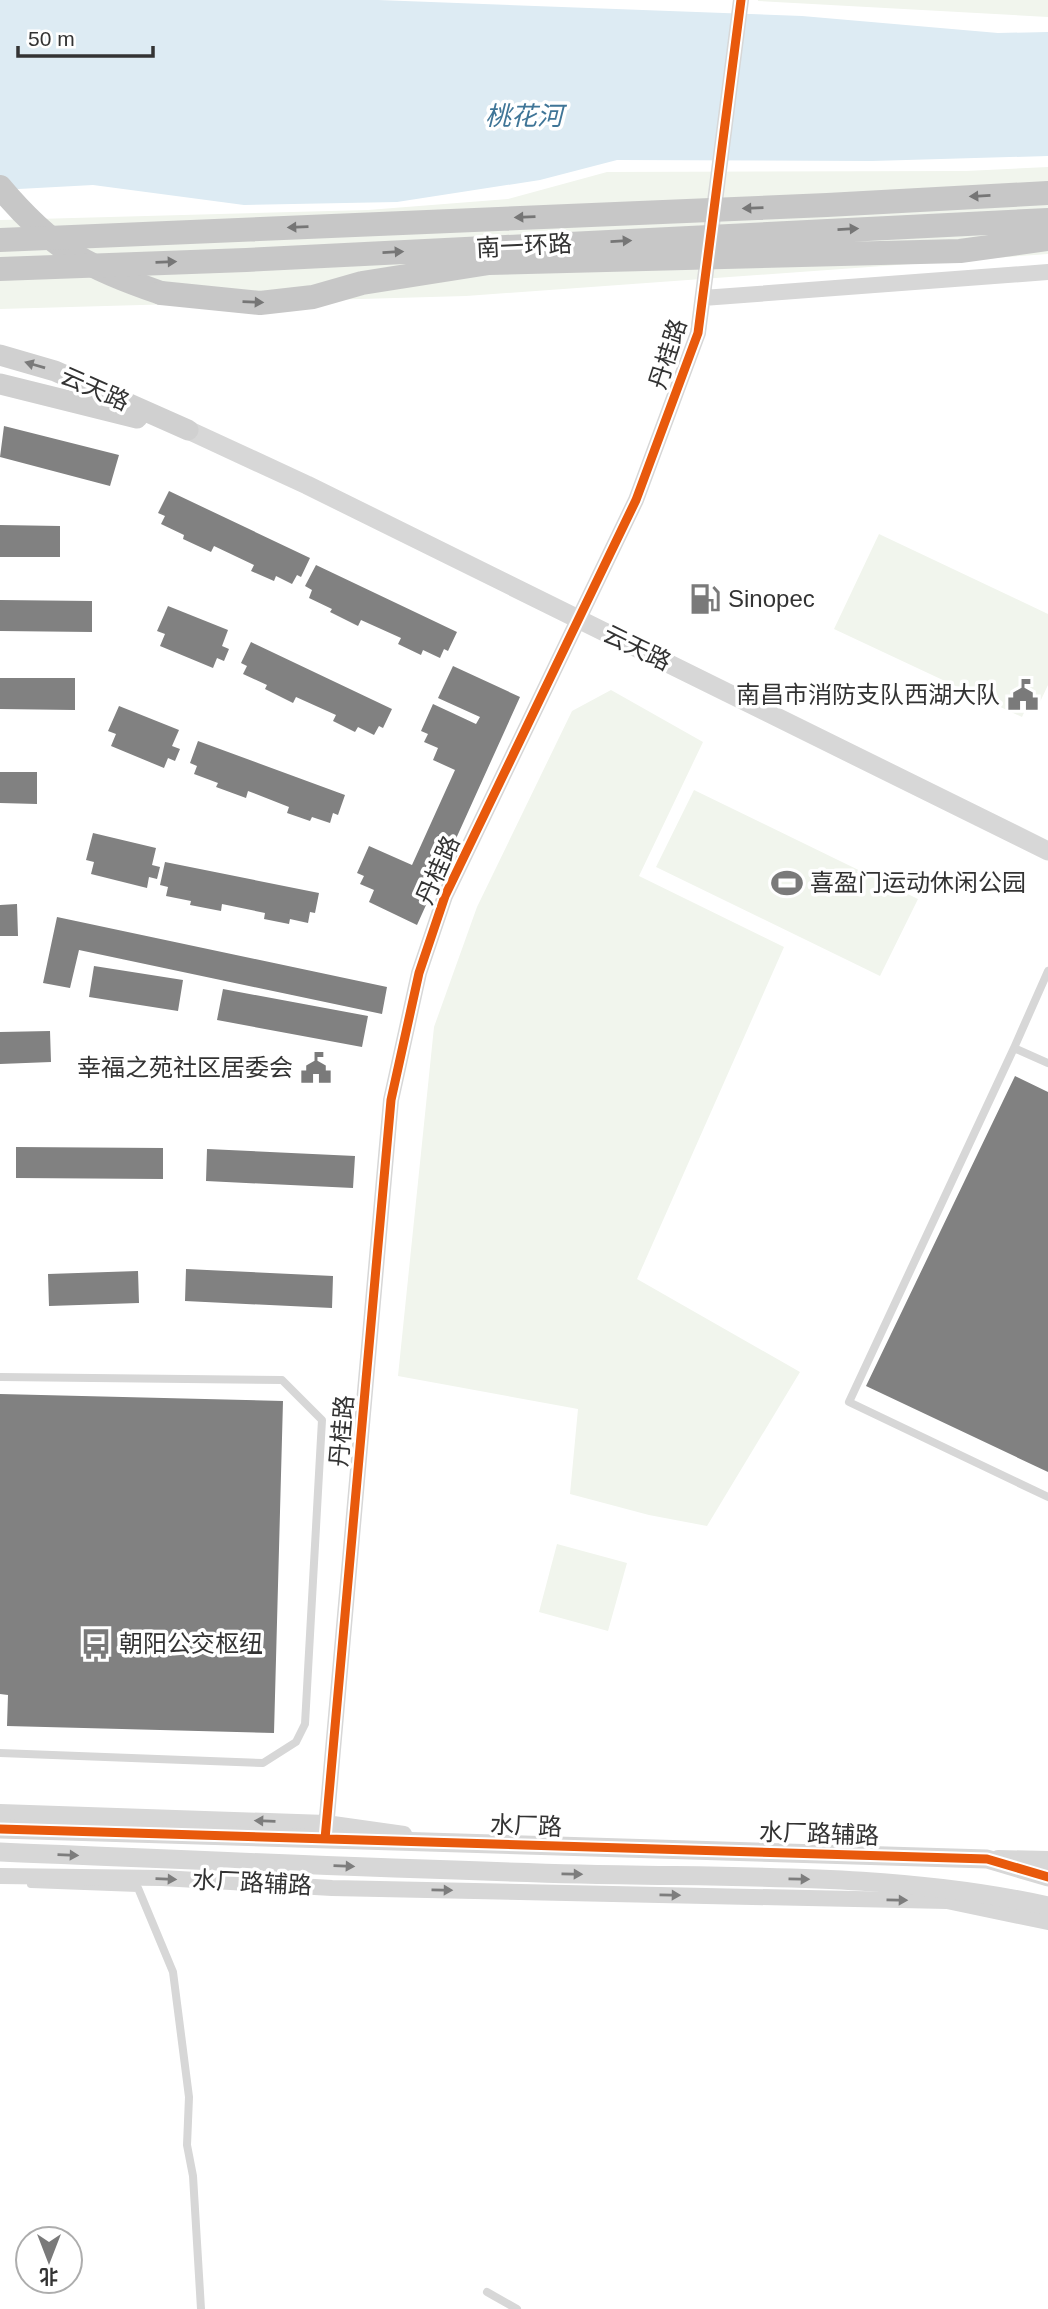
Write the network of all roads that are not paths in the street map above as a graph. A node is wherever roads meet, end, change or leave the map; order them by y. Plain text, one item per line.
1 (741, 0) edge
2 (4, 192) edge
3 (1048, 192) edge
4 (1048, 220) edge
5 (1048, 239) edge
6 (0, 240) edge
7 (0, 269) edge
8 (1048, 272) edge
9 (703, 298) junction
10 (0, 355) edge
11 (0, 384) edge
12 (188, 430) junction
13 (578, 619) junction
14 (1048, 851) edge
15 (1048, 971) edge
16 (1014, 1048) junction
17 (1048, 1063) edge
18 (0, 1377) edge
19 (1048, 1497) edge
20 (0, 1754) edge
21 (0, 1812) edge
22 (0, 1829) edge
23 (326, 1831) junction
24 (588, 1847) junction
25 (0, 1852) edge
26 (1048, 1859) edge
27 (0, 1876) edge
28 (1048, 1877) edge
29 (0, 1883) edge
30 (1048, 1906) edge
31 (1048, 1922) edge
32 (487, 2292) dead end
33 (201, 2309) edge
34 (517, 2309) edge

1 - 9 street, 丹桂路
2 -> 5 highway, bridge
3 -> 6 highway, 南一环路, bridge
7 -> 4 highway, 南一环路, bridge
8 - 9 street
9 - 13 street, 丹桂路
12 -> 10 main road, 云天路
11 - 12 main road, 云天路
12 - 13 street, 云天路
13 - 14 street, 云天路
13 - 23 street, 丹桂路
15 - 16 lane
16 - 17 lane
16 - 19 lane
18 - 20 lane
23 -> 21 street
22 - 23 street, 水厂路
23 - 24 street, 水厂路
24 - 26 street, 水厂路辅路
24 - 28 street, 水厂路
25 -> 30 street, 水厂路
27 -> 31 street, 水厂路辅路
29 - 33 lane
32 - 34 lane

